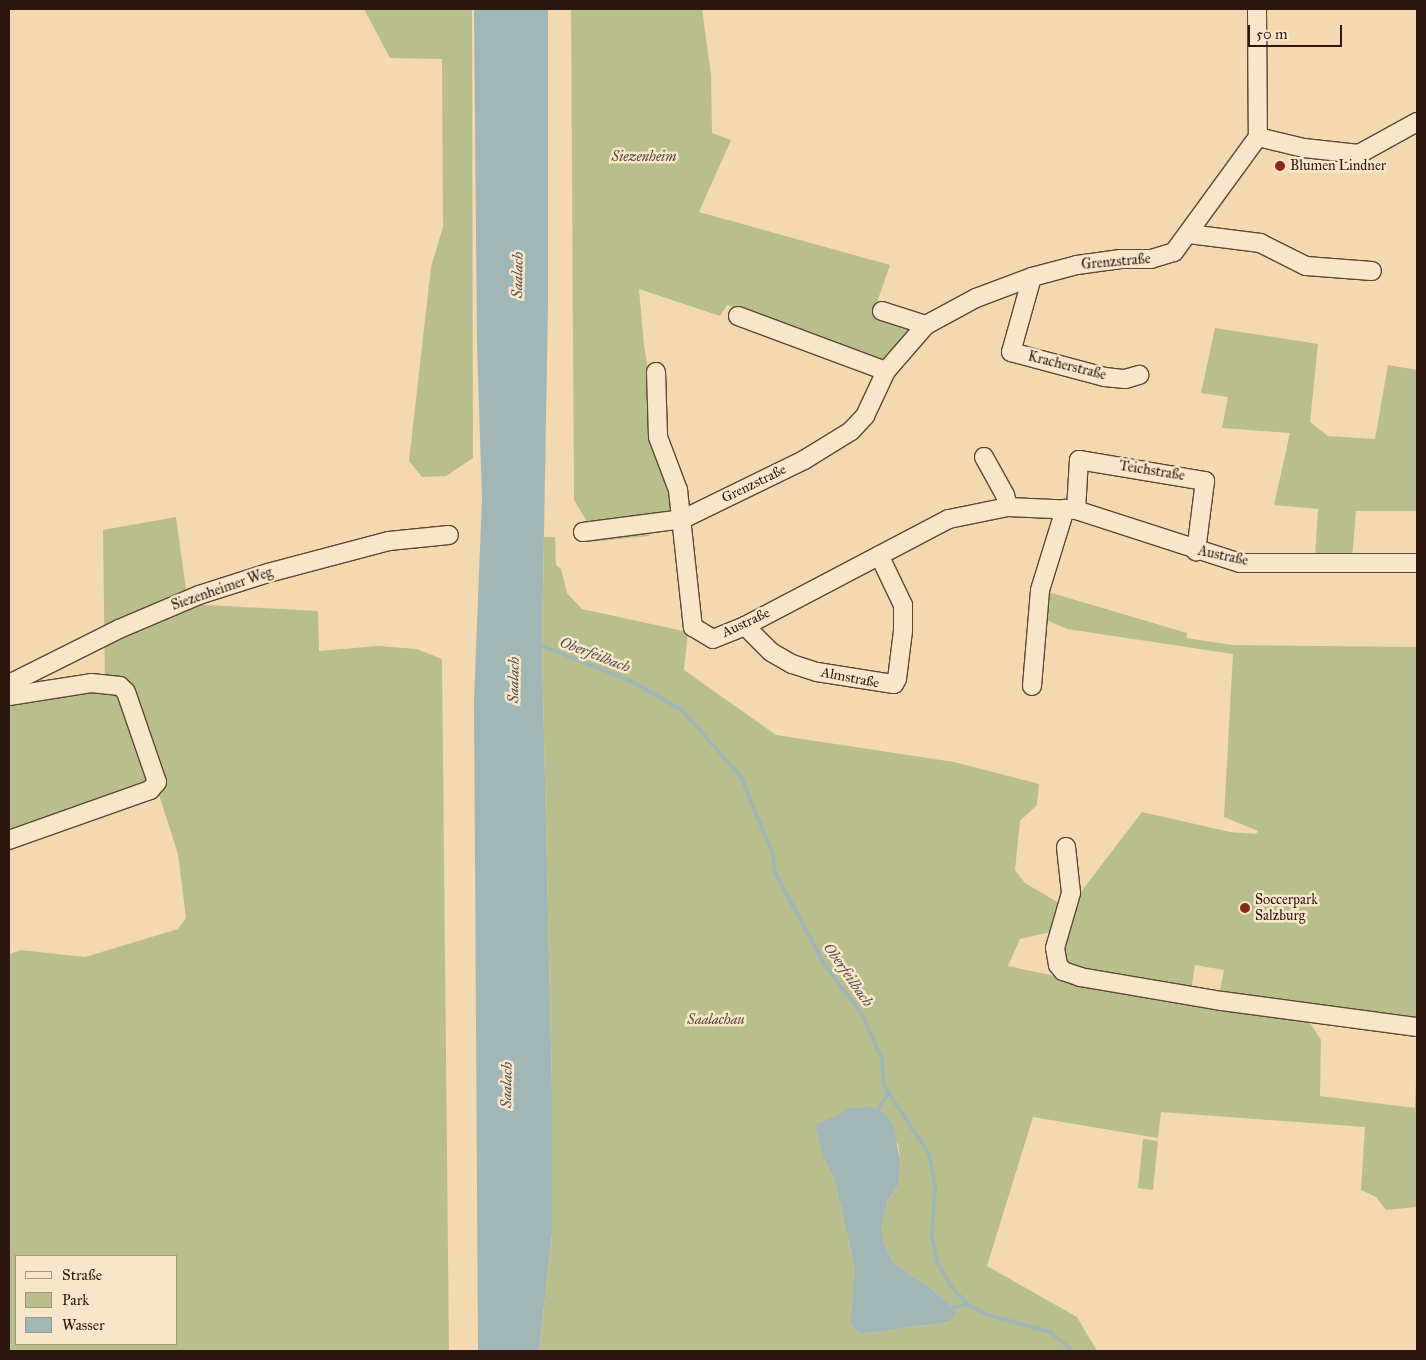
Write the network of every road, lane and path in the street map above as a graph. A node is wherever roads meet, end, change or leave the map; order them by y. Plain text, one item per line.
1 (1257, 9) edge
2 (1417, 122) edge
3 (1258, 137) junction
4 (1190, 234) junction
5 (1372, 271) dead end
6 (1032, 276) junction
7 (882, 311) dead end
8 (738, 316) dead end
9 (926, 325) junction
10 (886, 371) junction
11 (656, 372) dead end
12 (1139, 375) dead end
13 (984, 457) dead end
14 (1008, 507) junction
15 (1071, 510) junction
16 (683, 519) junction
17 (583, 532) dead end
18 (449, 535) dead end
19 (1196, 551) junction
20 (879, 555) junction
21 (1417, 563) edge
22 (745, 626) junction
23 (9, 684) edge
24 (1032, 686) dead end
25 (9, 696) edge
26 (9, 840) edge
27 (1066, 847) dead end
28 (1417, 1027) edge

1 - 3 street
2 - 3 street
3 - 4 street, Grenzstraße
4 - 5 street
4 - 6 street, Grenzstraße
6 - 9 street, Grenzstraße
6 - 12 street, Kracherstraße
7 - 9 street
8 - 10 street
9 - 10 street, Grenzstraße
10 - 16 street, Grenzstraße
11 - 16 street, Austraße
13 - 14 street
14 - 15 street, Austraße
14 - 20 street, Austraße
15 - 19 street, Austraße
15 - 19 street, Teichstraße
15 - 24 street
16 - 17 street, Grenzstraße
16 - 22 street, Austraße
18 - 23 street, Siezenheimer Weg
19 - 21 street, Austraße
20 - 22 street, Austraße
20 - 22 street, Almstraße
25 - 26 street
27 - 28 street

